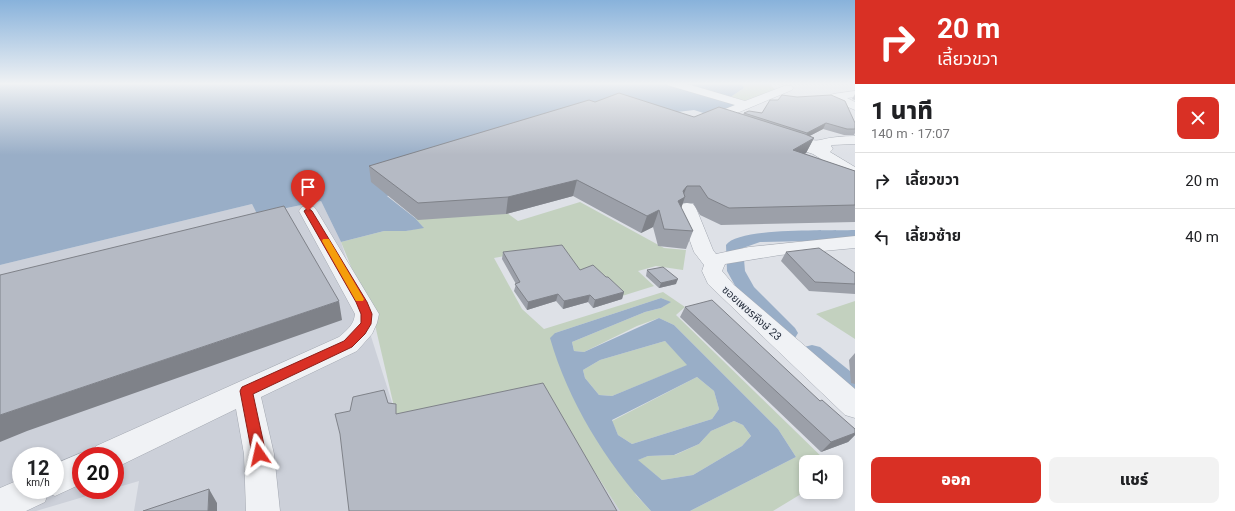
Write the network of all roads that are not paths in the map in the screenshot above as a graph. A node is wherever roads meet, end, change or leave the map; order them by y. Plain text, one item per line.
1 (741, 107) edge
2 (740, 123) edge
3 (790, 140) edge
4 (855, 140) edge
5 (819, 148) junction
6 (855, 174) edge
7 (687, 208) dead end
8 (308, 211) dead end
9 (855, 242) edge
10 (714, 264) junction
11 (246, 391) junction
12 (855, 406) edge
13 (124, 448) edge
14 (14, 499) edge
15 (0, 506) edge
16 (263, 511) edge

1 - 2 street
3 - 5 street
4 - 5 street
5 - 6 street
7 - 10 street
8 - 11 street
9 - 10 street
10 - 12 street, ซอยเพชรหึงษ์ 23
11 - 13 street
11 - 16 street
14 - 15 street

